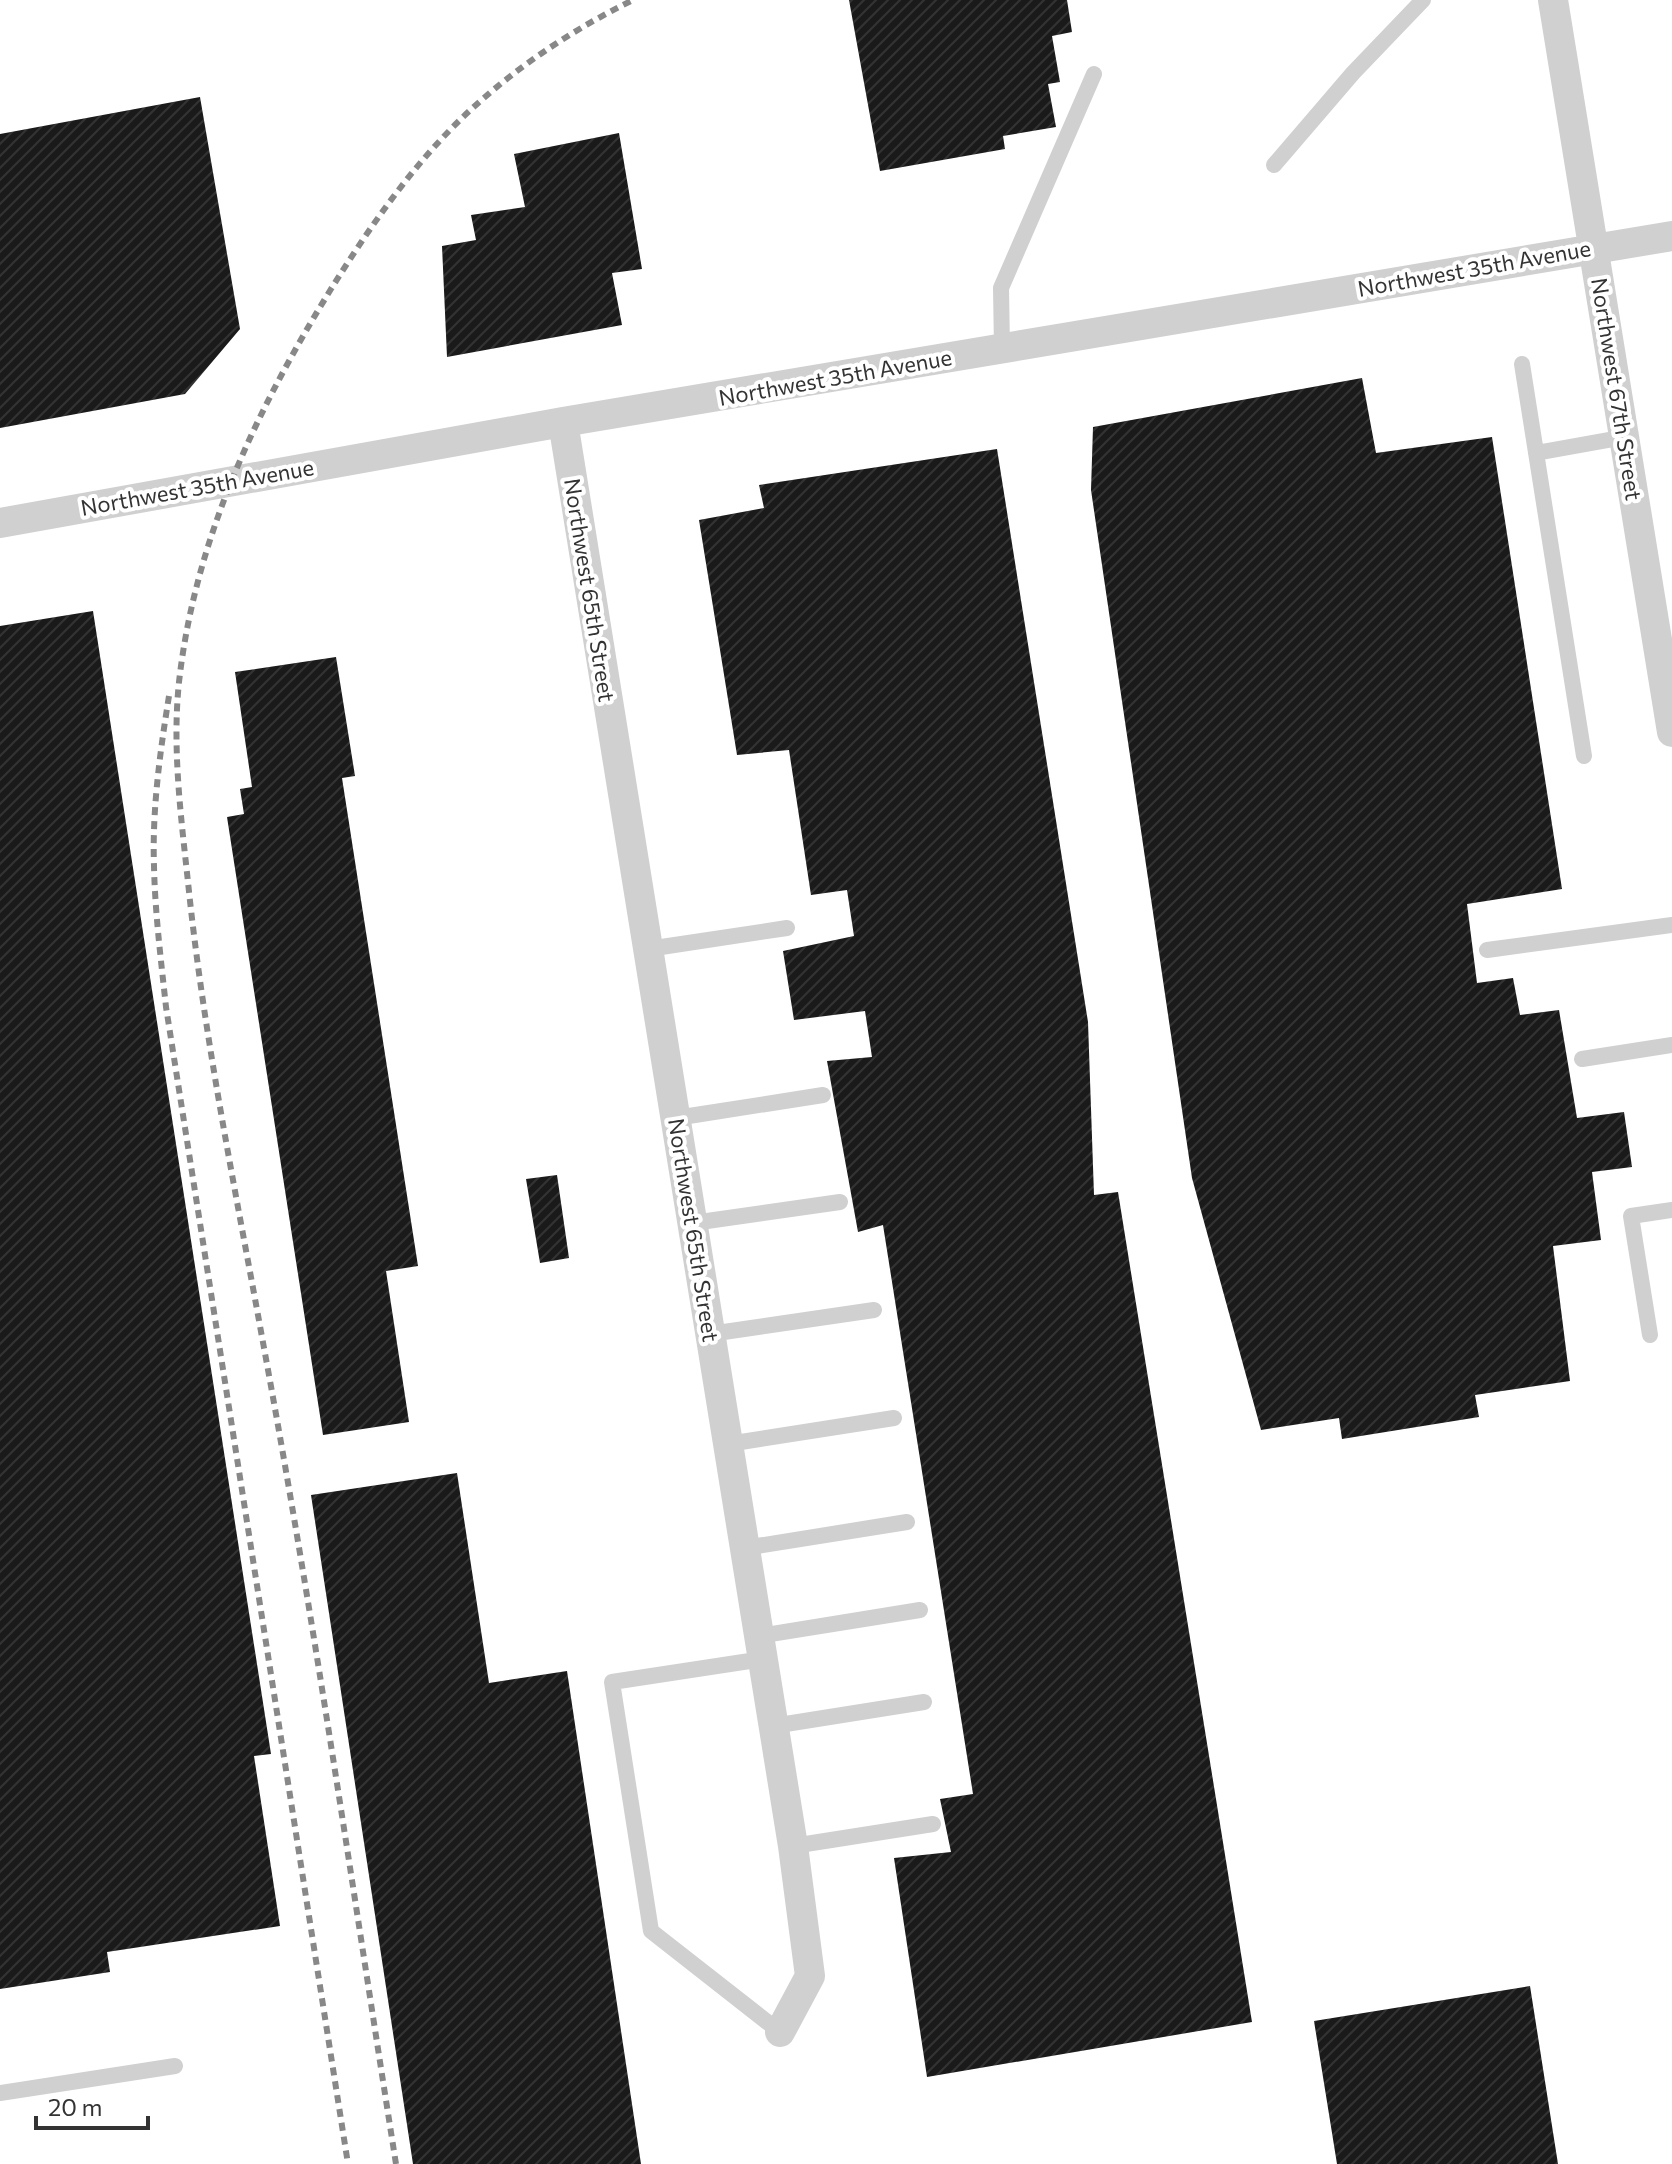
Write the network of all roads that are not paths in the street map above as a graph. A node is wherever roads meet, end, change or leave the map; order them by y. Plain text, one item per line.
1 (1423, 0) edge
2 (1553, 0) edge
3 (1094, 74) dead end
4 (1274, 165) dead end
5 (1672, 236) edge
6 (1595, 247) junction
7 (1002, 349) junction
8 (1522, 364) dead end
9 (563, 422) junction
10 (1625, 437) junction
11 (1536, 453) junction
12 (0, 523) edge
13 (1672, 732) edge
14 (1584, 756) dead end
15 (1672, 925) edge
16 (787, 928) dead end
17 (648, 949) junction
18 (1487, 950) dead end
19 (1672, 1045) edge
20 (1582, 1059) dead end
21 (823, 1095) dead end
22 (676, 1118) junction
23 (840, 1202) dead end
24 (1672, 1210) edge
25 (693, 1223) junction
26 (874, 1310) dead end
27 (710, 1334) junction
28 (1650, 1335) dead end
29 (894, 1418) dead end
30 (728, 1444) junction
31 (907, 1522) dead end
32 (745, 1548) junction
33 (920, 1610) dead end
34 (761, 1648) junction
35 (924, 1702) dead end
36 (773, 1726) junction
37 (933, 1824) dead end
38 (793, 1846) junction
39 (780, 2032) joint
40 (175, 2066) dead end
41 (0, 2093) edge

1 - 4 lane
2 - 6 street, Northwest 67th Street
3 - 7 lane
5 - 6 street, Northwest 35th Avenue
6 - 7 street, Northwest 35th Avenue
6 - 10 street, Northwest 67th Street
7 - 9 street, Northwest 35th Avenue
8 - 11 lane
9 - 12 street, Northwest 35th Avenue
9 - 17 street, Northwest 65th Street
10 - 11 lane
10 - 13 street, Northwest 67th Street
11 - 14 lane
15 - 18 lane
16 - 17 lane
17 - 22 street, Northwest 65th Street
19 - 20 lane
21 - 22 lane
22 - 25 street, Northwest 65th Street
23 - 25 lane
24 - 28 lane
25 - 27 street, Northwest 65th Street
26 - 27 lane
27 - 30 street, Northwest 65th Street
29 - 30 lane
30 - 32 street, Northwest 65th Street
31 - 32 lane
32 - 34 street, Northwest 65th Street
33 - 34 lane
34 - 36 street, Northwest 65th Street
34 - 39 lane
35 - 36 lane
36 - 38 street, Northwest 65th Street
37 - 38 lane
38 - 39 street, Northwest 65th Street
40 - 41 lane

